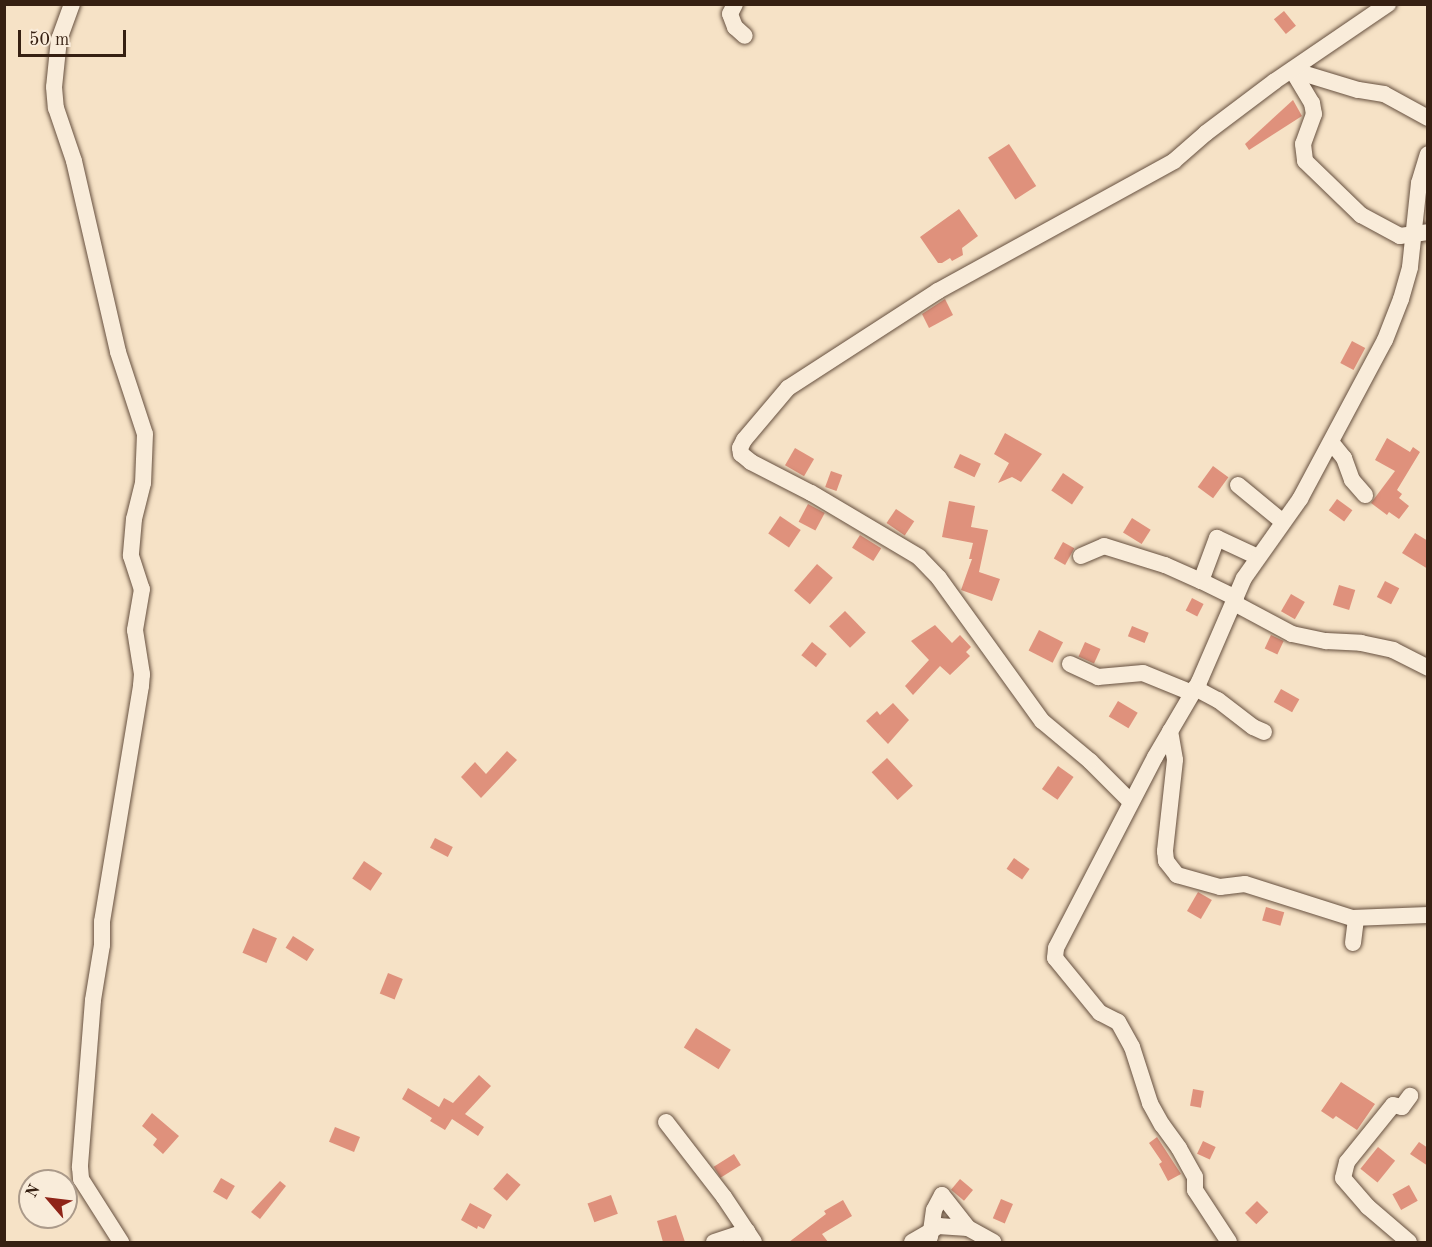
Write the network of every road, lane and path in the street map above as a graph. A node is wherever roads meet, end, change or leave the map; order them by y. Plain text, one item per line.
1 (72, 4) edge
2 (735, 4) edge
3 (1388, 4) edge
4 (745, 36) dead end
5 (1292, 70) junction
6 (1428, 118) edge
7 (1428, 154) edge
8 (1420, 234) edge
9 (1331, 442) junction
10 (1238, 485) dead end
11 (1365, 495) dead end
12 (1283, 522) junction
13 (1081, 556) dead end
14 (1258, 557) junction
15 (1201, 581) junction
16 (1235, 601) junction
17 (1070, 664) dead end
18 (1428, 668) edge
19 (1194, 690) junction
20 (1170, 731) junction
21 (1264, 732) dead end
22 (1131, 802) junction
23 (1428, 915) edge
24 (1356, 918) junction
25 (1353, 943) dead end
26 (1410, 1096) dead end
27 (666, 1122) dead end
28 (968, 1228) junction
29 (750, 1237) edge
30 (930, 1237) edge
31 (121, 1242) edge
32 (714, 1242) edge
33 (912, 1242) edge
34 (993, 1242) edge
35 (1229, 1242) edge
36 (1409, 1242) edge

1 - 31 street
2 - 4 street
3 - 5 street
5 - 6 street
5 - 8 street
5 - 22 street
7 - 8 street
8 - 9 street
9 - 11 street
9 - 12 street
10 - 12 street
12 - 14 street
13 - 15 street
14 - 15 street
14 - 16 street
15 - 16 street
16 - 18 street
16 - 19 street
17 - 19 street
19 - 20 street
19 - 21 street
20 - 22 street
20 - 24 street
22 - 35 street
23 - 24 street
24 - 25 street
26 - 36 street
27 - 29 street
28 - 30 street
28 - 30 street
28 - 34 street
29 - 32 street
30 - 33 street

